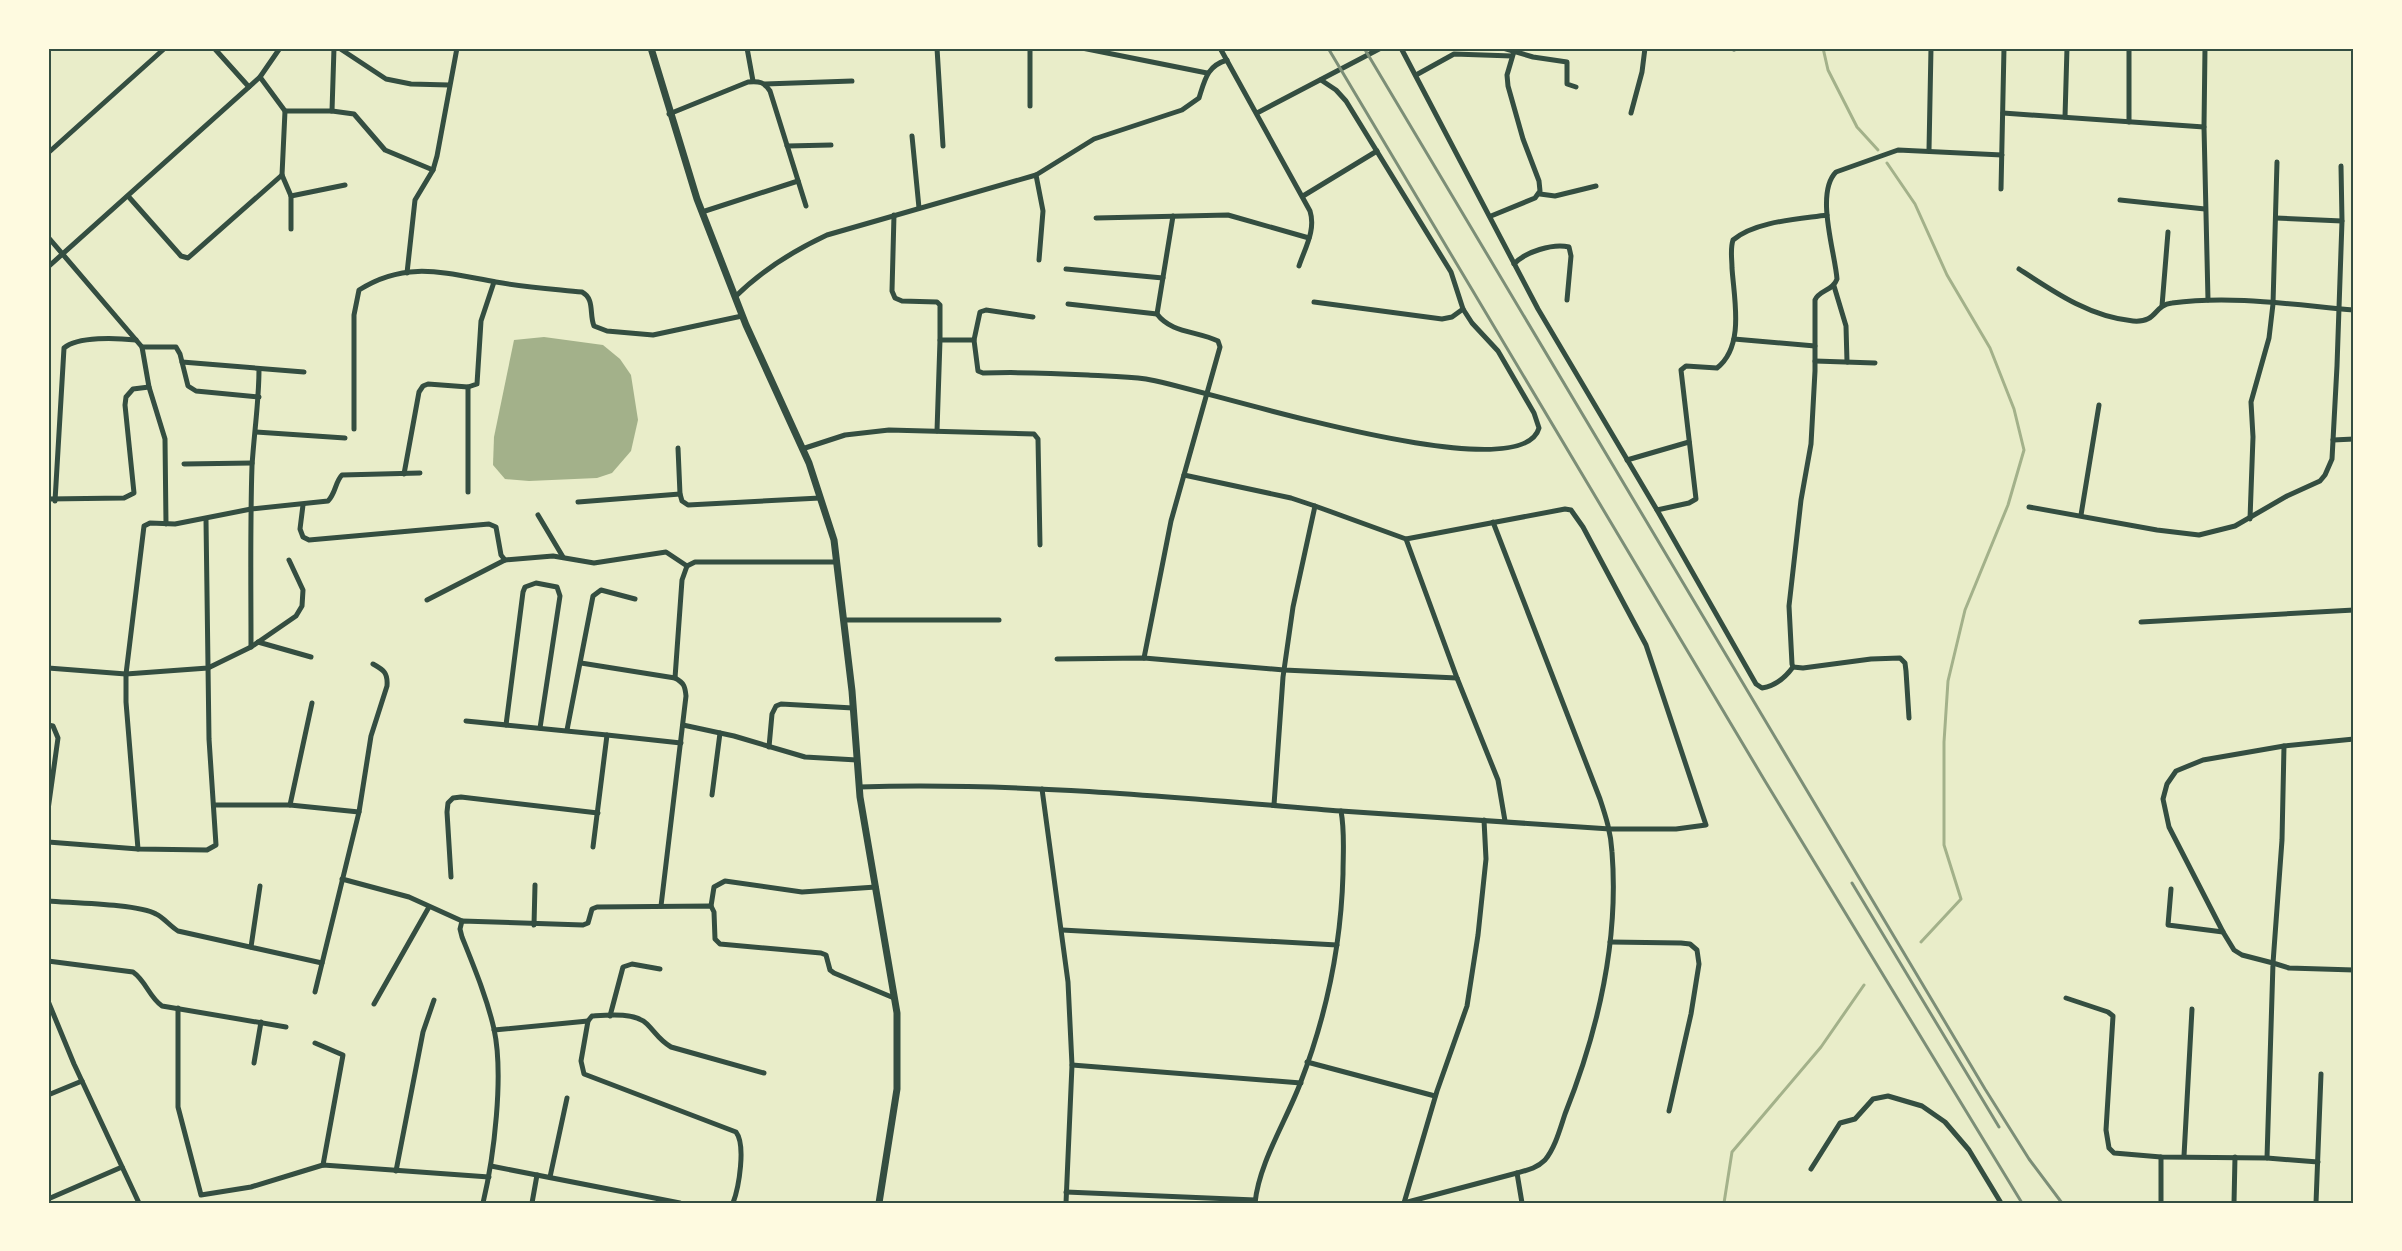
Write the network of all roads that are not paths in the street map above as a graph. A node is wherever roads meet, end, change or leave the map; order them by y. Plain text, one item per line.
1 (165, 48) edge
2 (214, 48) edge
3 (280, 48) edge
4 (334, 48) edge
5 (339, 48) edge
6 (457, 48) edge
7 (651, 48) edge
8 (747, 48) edge
9 (937, 48) edge
10 (1030, 48) edge
11 (1082, 48) edge
12 (1220, 48) edge
13 (1381, 48) edge
14 (1401, 48) edge
15 (1503, 48) edge
16 (1645, 48) edge
17 (1931, 48) edge
18 (2004, 48) edge
19 (2067, 48) edge
20 (2129, 48) edge
21 (2205, 48) edge
22 (1514, 52) edge
23 (1227, 60) junction
24 (1207, 73) junction
25 (1416, 75) junction
26 (260, 77) junction
27 (1321, 80) junction
28 (753, 81) junction
29 (852, 81) dead end
30 (765, 84) junction
31 (449, 85) junction
32 (249, 87) junction
33 (1576, 87) dead end
34 (1030, 106) dead end
35 (285, 111) junction
36 (332, 111) junction
37 (1256, 111) junction
38 (1631, 113) dead end
39 (2002, 113) junction
40 (669, 114) junction
41 (2065, 117) junction
42 (2129, 122) junction
43 (2204, 127) junction
44 (912, 136) dead end
45 (831, 145) dead end
46 (787, 146) junction
47 (943, 146) dead end
48 (1929, 150) junction
49 (1377, 151) junction
50 (48, 153) edge
51 (2002, 155) junction
52 (2277, 162) dead end
53 (2341, 166) dead end
54 (433, 170) junction
55 (282, 175) junction
56 (1035, 175) junction
57 (798, 181) junction
58 (345, 185) dead end
59 (1596, 186) dead end
60 (2001, 189) dead end
61 (1540, 194) junction
62 (128, 196) junction
63 (291, 196) junction
64 (1303, 196) junction
65 (2120, 200) dead end
66 (806, 206) dead end
67 (919, 208) junction
68 (2205, 209) junction
69 (702, 212) junction
70 (894, 215) junction
71 (1827, 215) junction
72 (1173, 216) junction
73 (1491, 216) junction
74 (1095, 218) dead end
75 (2276, 218) junction
76 (2342, 221) junction
77 (291, 229) dead end
78 (2168, 232) dead end
79 (48, 237) edge
80 (1309, 238) junction
81 (64, 253) junction
82 (1039, 260) dead end
83 (1514, 264) junction
84 (1299, 266) dead end
85 (48, 267) edge
86 (1066, 269) dead end
87 (2019, 269) dead end
88 (407, 273) junction
89 (1163, 278) junction
90 (494, 282) junction
91 (1834, 286) junction
92 (735, 297) junction
93 (1567, 300) dead end
94 (2208, 300) junction
95 (1314, 302) dead end
96 (1068, 304) dead end
97 (2273, 304) junction
98 (2162, 306) junction
99 (1463, 309) junction
100 (2340, 309) junction
101 (2354, 310) edge
102 (1157, 314) junction
103 (742, 316) junction
104 (1033, 317) dead end
105 (1734, 339) junction
106 (136, 340) junction
107 (940, 340) junction
108 (974, 340) junction
109 (1815, 346) junction
110 (142, 347) junction
111 (1815, 361) junction
112 (182, 362) junction
113 (1847, 362) junction
114 (1875, 363) dead end
115 (259, 369) junction
116 (304, 372) dead end
117 (149, 387) junction
118 (468, 387) junction
119 (1206, 394) junction
120 (260, 397) junction
121 (2099, 405) dead end
122 (354, 429) dead end
123 (937, 431) junction
124 (256, 432) junction
125 (345, 438) dead end
126 (2354, 439) edge
127 (2333, 440) junction
128 (1689, 442) junction
129 (678, 448) dead end
130 (802, 449) junction
131 (1627, 460) junction
132 (252, 463) junction
133 (184, 464) dead end
134 (420, 473) dead end
135 (404, 474) junction
136 (1184, 475) junction
137 (468, 492) dead end
138 (680, 494) junction
139 (820, 498) junction
140 (48, 499) edge
141 (55, 501) junction
142 (579, 502) dead end
143 (303, 505) junction
144 (1316, 506) junction
145 (2029, 507) dead end
146 (251, 510) junction
147 (1657, 510) junction
148 (538, 515) dead end
149 (2081, 515) junction
150 (2250, 519) junction
151 (206, 520) junction
152 (1493, 522) junction
153 (166, 524) junction
154 (1406, 539) junction
155 (1040, 545) dead end
156 (562, 557) junction
157 (289, 560) dead end
158 (506, 560) junction
159 (837, 562) junction
160 (687, 566) junction
161 (635, 599) dead end
162 (427, 600) dead end
163 (2354, 610) edge
164 (844, 620) junction
165 (999, 620) dead end
166 (2141, 622) dead end
167 (258, 642) junction
168 (251, 647) junction
169 (311, 657) dead end
170 (1144, 658) junction
171 (1057, 659) dead end
172 (581, 663) junction
173 (373, 664) dead end
174 (1793, 667) junction
175 (48, 668) edge
176 (208, 668) junction
177 (1284, 670) junction
178 (126, 674) junction
179 (675, 678) junction
180 (1457, 678) junction
181 (312, 702) dead end
182 (853, 708) junction
183 (1909, 718) dead end
184 (466, 721) dead end
185 (48, 725) edge
186 (506, 725) junction
187 (683, 725) junction
188 (540, 728) junction
189 (567, 730) junction
190 (720, 733) junction
191 (607, 735) junction
192 (2354, 739) edge
193 (681, 743) junction
194 (2284, 746) junction
195 (769, 747) junction
196 (857, 760) junction
197 (51, 769) edge
198 (860, 787) junction
199 (1042, 789) junction
200 (712, 795) dead end
201 (214, 805) junction
202 (290, 805) junction
203 (1274, 806) junction
204 (48, 810) edge
205 (1341, 811) junction
206 (359, 812) junction
207 (597, 813) junction
208 (1484, 820) junction
209 (1505, 821) junction
210 (1610, 829) junction
211 (48, 842) edge
212 (593, 847) dead end
213 (138, 849) junction
214 (451, 877) dead end
215 (342, 879) junction
216 (535, 885) dead end
217 (260, 886) dead end
218 (876, 886) junction
219 (2171, 889) dead end
220 (48, 901) edge
221 (661, 906) junction
222 (711, 906) junction
223 (429, 907) junction
224 (462, 921) junction
225 (534, 925) junction
226 (1062, 930) junction
227 (2223, 932) junction
228 (1610, 942) junction
229 (1337, 945) junction
230 (250, 947) junction
231 (48, 961) edge
232 (322, 963) junction
233 (2273, 963) junction
234 (660, 969) dead end
235 (2354, 970) edge
236 (315, 992) dead end
237 (894, 998) junction
238 (2066, 998) dead end
239 (48, 1000) edge
240 (434, 1000) dead end
241 (374, 1004) dead end
242 (178, 1008) junction
243 (2192, 1009) dead end
244 (610, 1016) junction
245 (588, 1021) junction
246 (261, 1022) junction
247 (286, 1027) dead end
248 (494, 1030) junction
249 (315, 1044) dead end
250 (1307, 1062) junction
251 (254, 1064) dead end
252 (1072, 1065) junction
253 (764, 1074) dead end
254 (2321, 1074) dead end
255 (82, 1081) junction
256 (1300, 1083) junction
257 (48, 1095) edge
258 (1435, 1096) junction
259 (567, 1098) dead end
260 (1669, 1111) dead end
261 (2161, 1156) junction
262 (2184, 1156) junction
263 (2235, 1157) junction
264 (2267, 1158) junction
265 (2318, 1162) junction
266 (324, 1166) junction
267 (490, 1166) junction
268 (122, 1167) junction
269 (1811, 1169) dead end
270 (396, 1171) junction
271 (1516, 1173) junction
272 (537, 1175) junction
273 (549, 1177) junction
274 (489, 1178) junction
275 (1066, 1192) junction
276 (51, 1200) edge
277 (658, 1201) edge
278 (1255, 1202) edge
279 (139, 1203) edge
280 (483, 1203) edge
281 (532, 1203) edge
282 (680, 1203) edge
283 (733, 1203) edge
284 (879, 1203) edge
285 (1066, 1203) edge
286 (1404, 1203) edge
287 (1522, 1203) edge
288 (2001, 1203) edge
289 (2161, 1203) edge
290 (2234, 1203) edge
291 (2316, 1203) edge

1 - 50 street
2 - 32 street
3 - 26 street
4 - 36 street
5 - 31 street
6 - 31 street
7 - 40 street
8 - 28 street
9 - 47 street
10 - 34 street
11 - 24 street
12 - 23 street
13 - 27 street
14 - 25 street
15 - 22 street
16 - 38 street
17 - 48 street
18 - 39 street
19 - 41 street
20 - 42 street
21 - 43 street
22 - 25 street
22 - 33 street
22 - 61 street
23 - 24 street
23 - 37 street
24 - 56 street
25 - 73 street
26 - 32 street
26 - 35 street
27 - 37 street
27 - 49 street
28 - 30 street
28 - 40 street
29 - 30 street
30 - 46 street
31 - 54 street
32 - 62 street
35 - 36 street
35 - 55 street
36 - 54 street
37 - 64 street
39 - 41 street
39 - 51 street
40 - 69 street
41 - 42 street
42 - 43 street
43 - 68 street
44 - 67 street
45 - 46 street
46 - 57 street
48 - 51 street
48 - 71 street
49 - 64 street
49 - 99 street
51 - 60 street
52 - 75 street
53 - 76 street
54 - 88 street
55 - 62 street
55 - 63 street
56 - 67 street
56 - 82 street
57 - 66 street
57 - 69 street
58 - 63 street
59 - 61 street
61 - 73 street
62 - 81 street
63 - 77 street
64 - 80 street
65 - 68 street
67 - 70 street
68 - 94 street
69 - 92 street
70 - 92 street
70 - 107 street
71 - 91 street
71 - 105 street
72 - 74 street
72 - 80 street
72 - 89 street
73 - 83 street
75 - 76 street
75 - 97 street
76 - 100 street
78 - 98 street
79 - 81 street
80 - 84 street
81 - 85 street
81 - 106 street
83 - 93 street
83 - 131 street
86 - 89 street
87 - 98 street
88 - 90 street
88 - 122 street
89 - 102 street
90 - 103 street
90 - 118 street
91 - 109 street
91 - 113 street
92 - 103 street
94 - 97 street
94 - 98 street
95 - 99 street
96 - 102 street
97 - 100 street
97 - 150 street
99 - 119 street
100 - 101 street
100 - 127 street
102 - 119 street
103 - 130 street
104 - 108 street
105 - 109 street
105 - 128 street
106 - 110 street
106 - 141 street
107 - 108 street
107 - 123 street
108 - 119 street
109 - 111 street
110 - 112 street
110 - 117 street
111 - 113 street
111 - 174 street
112 - 115 street
112 - 120 street
113 - 114 street
115 - 116 street
115 - 120 street
117 - 141 street
117 - 153 street
118 - 135 street
118 - 137 street
119 - 136 street
120 - 124 street
121 - 149 street
123 - 130 street
123 - 155 street
124 - 125 street
124 - 132 street
126 - 127 street
127 - 150 street
128 - 131 street
128 - 147 street
129 - 138 street
130 - 139 street
131 - 147 street
132 - 133 street
132 - 146 street
134 - 135 street
135 - 143 street
136 - 144 street
136 - 170 street
138 - 139 street
138 - 142 street
139 - 159 street
140 - 141 street
143 - 146 street
143 - 158 street
144 - 154 street
144 - 177 street
145 - 149 street
146 - 151 street
146 - 168 street
147 - 174 street
148 - 156 street
149 - 150 street
151 - 153 street
151 - 176 street
152 - 154 street
152 - 210 street
152 - 210 street
153 - 178 street
154 - 180 street
156 - 158 street
156 - 160 street
157 - 167 street
158 - 162 street
159 - 160 street
159 - 164 street
160 - 179 street
161 - 172 street
163 - 166 street
164 - 165 street
164 - 182 street
167 - 168 street
167 - 169 street
168 - 176 street
170 - 171 street
170 - 177 street
172 - 179 street
172 - 189 street
173 - 206 street
174 - 183 street
175 - 178 street
176 - 178 street
176 - 201 street
177 - 180 street
177 - 203 street
178 - 213 street
179 - 187 street
180 - 209 street
181 - 202 street
182 - 195 street
182 - 196 street
184 - 186 street
185 - 197 street
186 - 188 street
186 - 188 street
187 - 190 street
187 - 193 street
188 - 189 street
189 - 191 street
190 - 195 street
190 - 200 street
191 - 193 street
191 - 207 street
192 - 194 street
193 - 221 street
194 - 227 street
194 - 233 street
195 - 196 street
196 - 198 street
197 - 204 street
198 - 199 street
198 - 218 street
199 - 203 street
199 - 226 street
201 - 202 street
201 - 213 street
202 - 206 street
203 - 205 street
205 - 208 street
205 - 229 street
206 - 215 street
207 - 212 street
207 - 214 street
208 - 209 street
208 - 258 street
209 - 210 street
210 - 228 street
211 - 213 street
215 - 223 street
215 - 232 street
216 - 225 street
217 - 230 street
218 - 222 street
218 - 237 street
219 - 227 street
220 - 230 street
221 - 222 street
221 - 225 street
222 - 237 street
223 - 224 street
223 - 241 street
224 - 225 street
224 - 248 street
226 - 229 street
226 - 252 street
227 - 233 street
228 - 260 street
228 - 271 street
229 - 250 street
230 - 232 street
231 - 242 street
232 - 236 street
233 - 235 street
233 - 264 street
234 - 244 street
237 - 284 street
238 - 261 street
239 - 255 street
240 - 270 street
242 - 246 street
242 - 266 street
243 - 262 street
244 - 245 street
244 - 253 street
245 - 248 street
245 - 283 street
246 - 247 street
246 - 251 street
248 - 267 street
249 - 266 street
250 - 256 street
250 - 258 street
252 - 256 street
252 - 275 street
254 - 265 street
255 - 257 street
255 - 268 street
256 - 278 street
258 - 286 street
259 - 273 street
261 - 262 street
261 - 289 street
262 - 263 street
263 - 264 street
263 - 290 street
264 - 265 street
265 - 291 street
266 - 270 street
267 - 272 street
267 - 274 street
268 - 276 street
268 - 279 street
269 - 288 street
270 - 274 street
271 - 286 street
271 - 287 street
272 - 273 street
272 - 281 street
273 - 277 street
274 - 280 street
275 - 278 street
275 - 285 street
277 - 282 street

